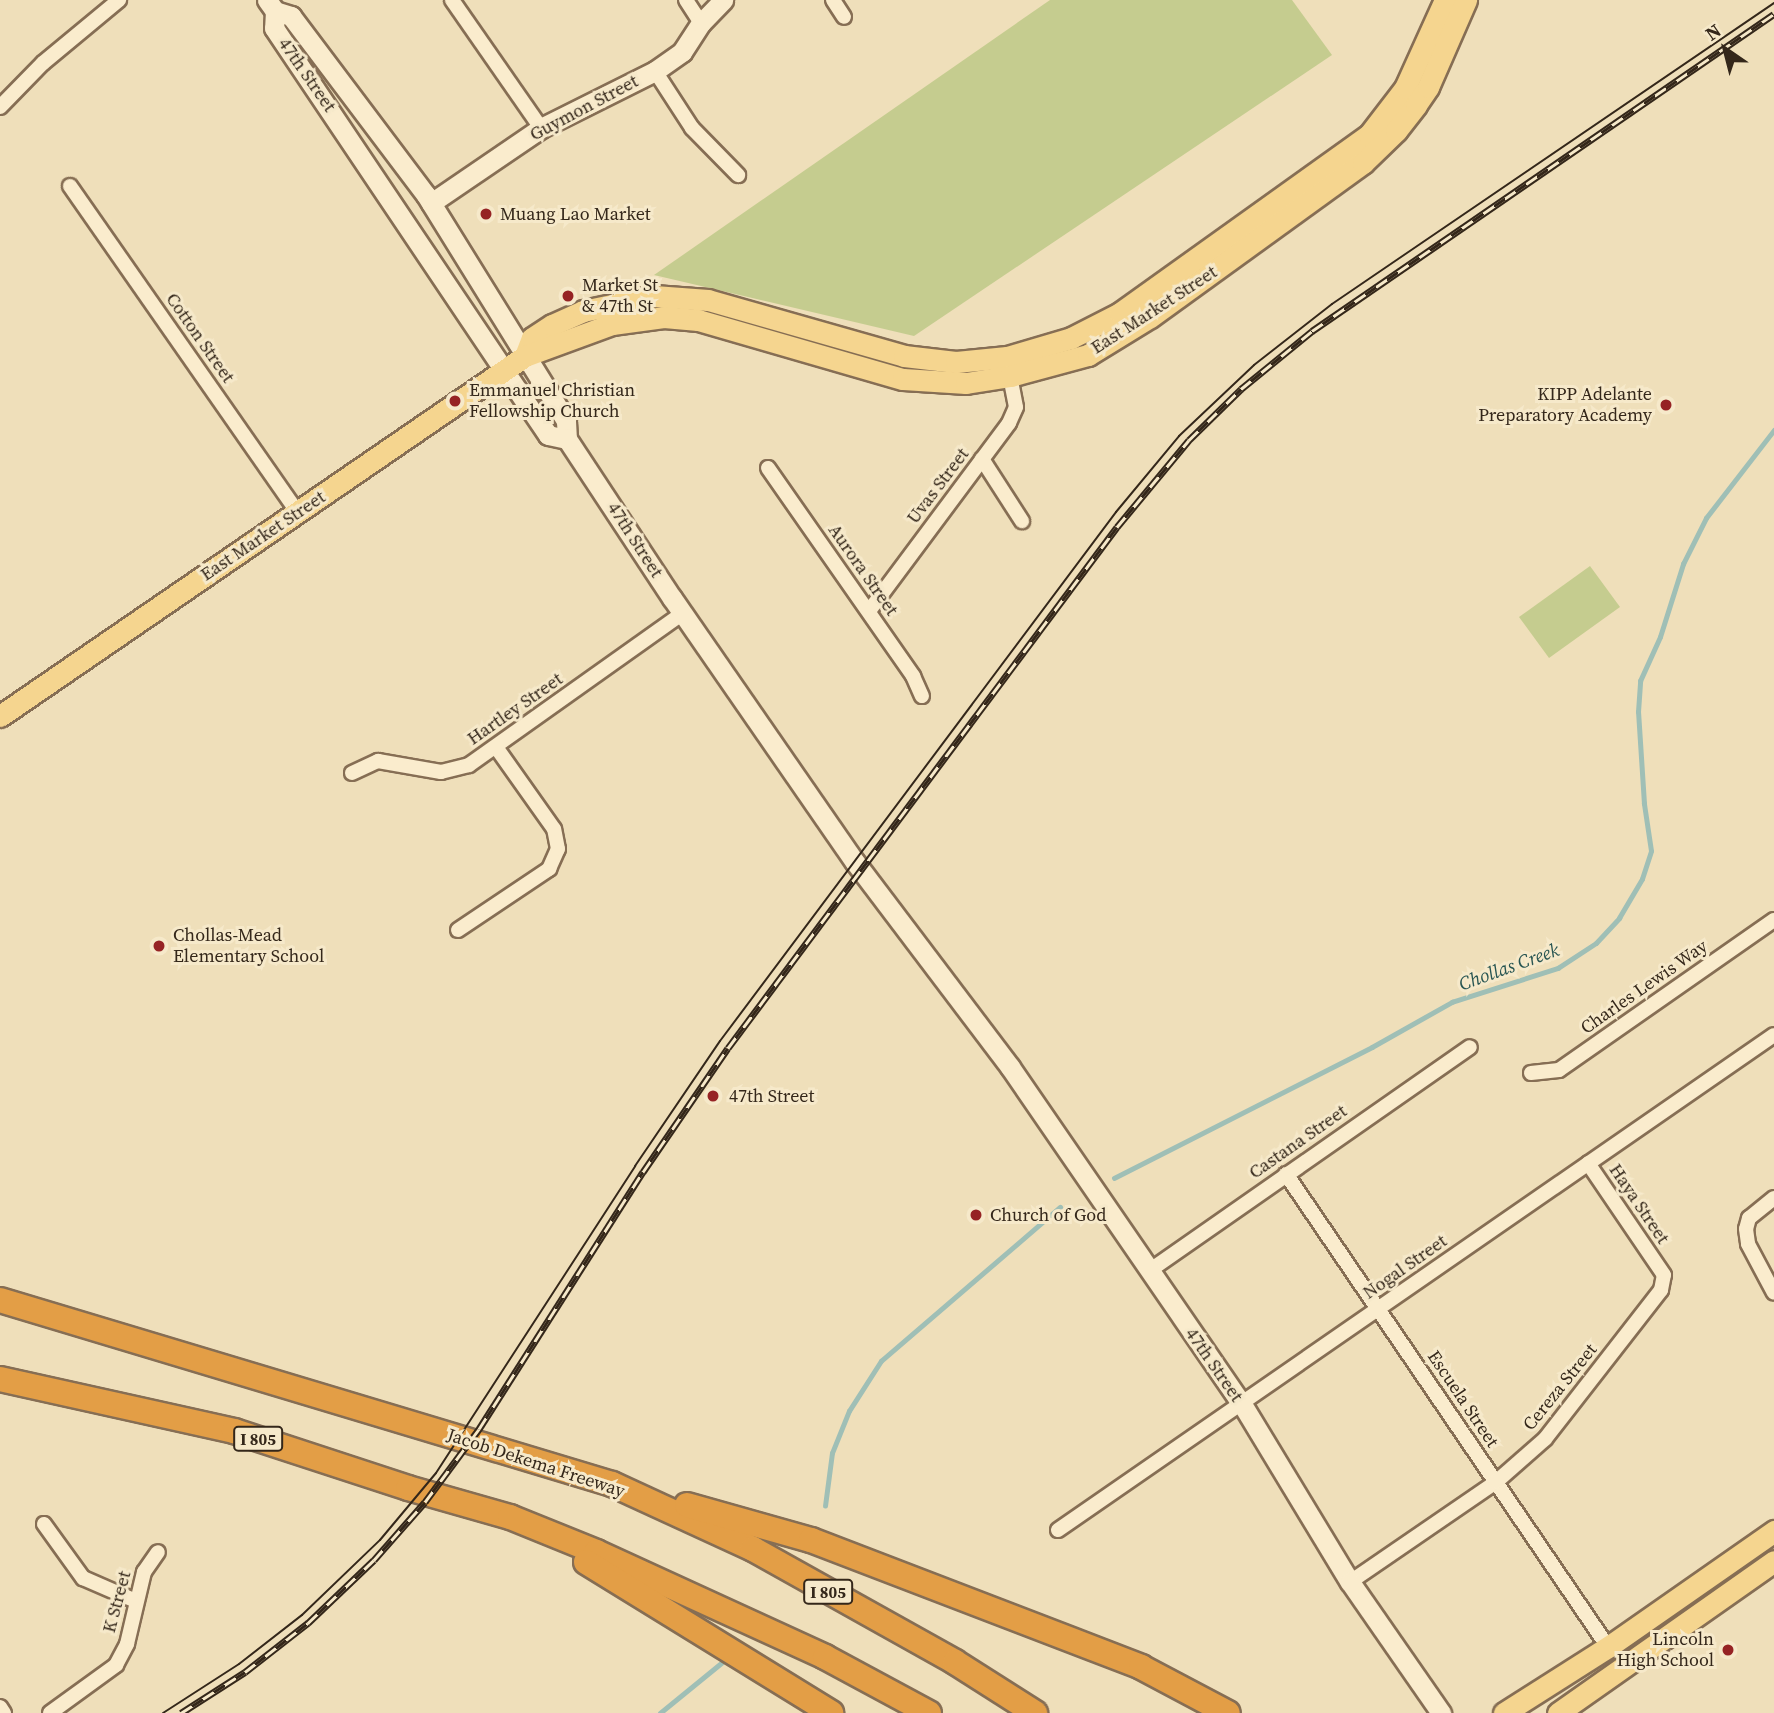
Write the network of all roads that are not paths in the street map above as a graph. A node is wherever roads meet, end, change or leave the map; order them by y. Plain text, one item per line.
1 (119, 0) edge
2 (452, 0) edge
3 (686, 0) edge
4 (723, 0) edge
5 (833, 0) edge
6 (1445, 0) edge
7 (1466, 0) edge
8 (271, 6) edge
9 (844, 18) dead end
10 (701, 23) junction
11 (655, 71) junction
12 (0, 107) edge
13 (541, 128) junction
14 (738, 175) dead end
15 (70, 186) dead end
16 (431, 204) junction
17 (1103, 324) junction
18 (525, 356) junction
19 (504, 370) junction
20 (1010, 376) junction
21 (567, 439) junction
22 (982, 460) junction
23 (768, 468) dead end
24 (298, 513) junction
25 (1022, 521) dead end
26 (869, 611) junction
27 (683, 613) junction
28 (922, 696) dead end
29 (0, 716) edge
30 (496, 747) junction
31 (352, 773) dead end
32 (1774, 920) edge
33 (458, 930) dead end
34 (1774, 1035) edge
35 (1469, 1047) dead end
36 (1531, 1073) dead end
37 (1588, 1163) junction
38 (1286, 1174) junction
39 (1774, 1198) edge
40 (1659, 1267) joint
41 (1149, 1271) junction
42 (0, 1282) edge
43 (1774, 1293) edge
44 (0, 1300) edge
45 (1378, 1309) junction
46 (150, 1346) junction
47 (0, 1379) edge
48 (1241, 1404) junction
49 (1496, 1482) junction
50 (612, 1484) junction
51 (510, 1517) junction
52 (44, 1524) dead end
53 (1058, 1530) dead end
54 (1774, 1531) edge
55 (158, 1552) dead end
56 (1774, 1562) edge
57 (1350, 1582) junction
58 (136, 1601) junction
59 (1608, 1647) junction
60 (0, 1707) edge
61 (4, 1713) edge
62 (50, 1713) edge
63 (831, 1713) edge
64 (929, 1713) edge
65 (1035, 1713) edge
66 (1228, 1713) edge
67 (1441, 1713) edge
68 (1504, 1713) edge
69 (1558, 1713) edge

1 - 12 street
2 - 13 street
3 - 10 street
4 - 10 main road, Guymon Street
5 - 9 street
6 - 17 main road, East Market Street
7 - 20 main road, East Market Street
8 - 16 main road, 47th Street
8 - 19 main road, 47th Street
10 - 11 main road, Guymon Street
11 - 13 main road, Guymon Street
11 - 14 street
13 - 16 main road, Guymon Street
15 - 24 street, Cotton Street
16 - 18 main road, 47th Street
17 - 18 main road, East Market Street
17 - 20 main road
18 - 19 main road, East Market Street
18 - 20 main road, East Market Street
18 - 21 main road, 47th Street
19 - 21 main road, 47th Street
19 - 24 main road, East Market Street
20 - 22 street, Uvas Street
21 - 27 main road, 47th Street
22 - 25 street
22 - 26 street, Uvas Street
23 - 26 street, Aurora Street
24 - 29 main road, East Market Street
26 - 28 street, Aurora Street
27 - 30 street, Hartley Street
27 - 41 main road, 47th Street
30 - 31 street, Hartley Street
30 - 33 street
32 - 36 street, Charles Lewis Way
34 - 37 street, Nogal Street
35 - 38 street, Castana Street
37 - 40 street, Haya Street
37 - 45 street, Nogal Street
38 - 41 street, Castana Street
38 - 45 street, Escuela Street
39 - 43 street
40 - 49 street, Cereza Street
41 - 48 main road, 47th Street
42 - 46 highway
44 - 46 highway, Jacob Dekema Freeway / I 805
45 - 48 street, Nogal Street
45 - 49 street, Escuela Street
46 - 50 highway, Jacob Dekema Freeway / I 805
47 - 51 highway, I 805
48 - 53 street, Nogal Street
48 - 57 main road, 47th Street
49 - 57 street, Cereza Street
49 - 59 street, Escuela Street
50 - 65 highway, Jacob Dekema Freeway / I 805
50 - 66 highway
51 - 63 highway
51 - 64 highway, I 805
52 - 58 street
54 - 59 main road
55 - 58 street, K Street
56 - 69 main road
57 - 67 main road, 47th Street
58 - 62 street, K Street
59 - 68 main road
60 - 61 street

